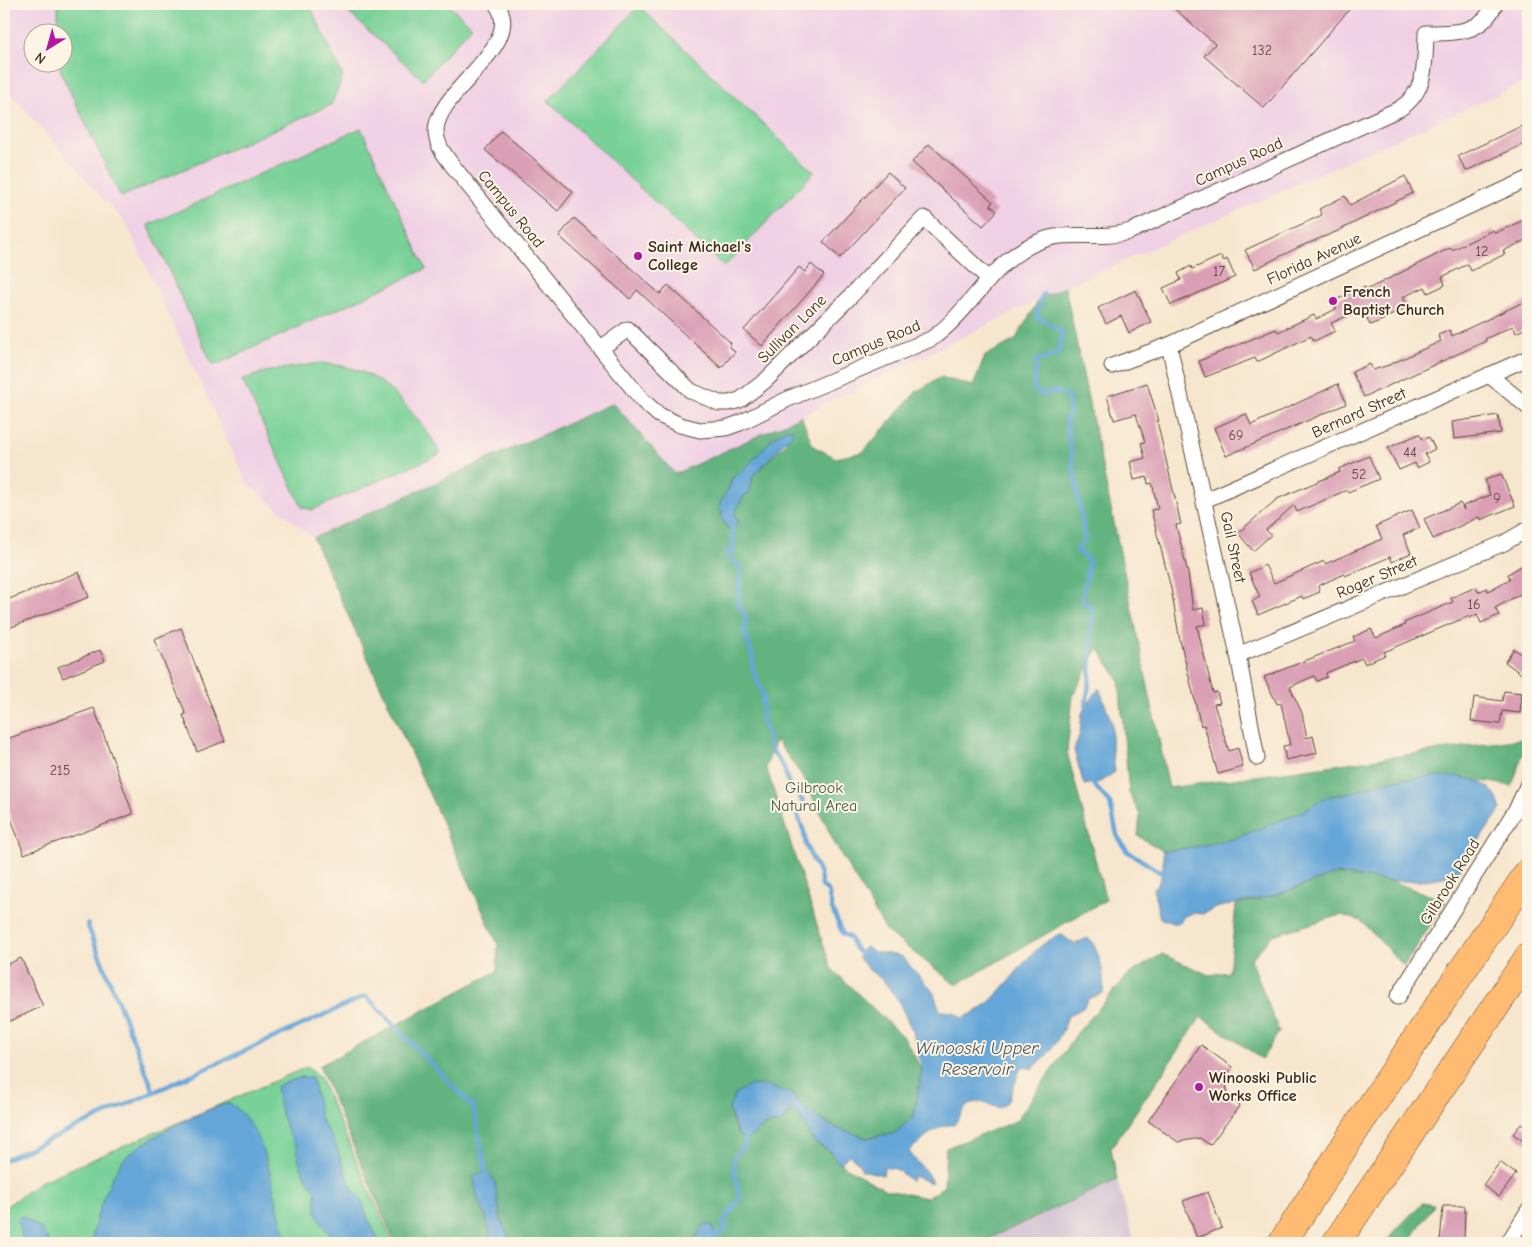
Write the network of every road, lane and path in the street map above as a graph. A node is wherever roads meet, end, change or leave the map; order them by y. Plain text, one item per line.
1 (496, 4) edge
2 (1495, 4) edge
3 (1528, 180) edge
4 (989, 280) junction
5 (1168, 345) junction
6 (601, 348) junction
7 (1528, 358) edge
8 (1112, 366) dead end
9 (1489, 375) junction
10 (1528, 407) edge
11 (1205, 500) junction
12 (1528, 529) edge
13 (1238, 655) junction
14 (1257, 758) dead end
15 (1528, 784) edge
16 (1528, 873) edge
17 (1528, 958) edge
18 (1398, 997) dead end
19 (1528, 1211) edge
20 (1282, 1243) edge
21 (1336, 1243) edge
22 (1508, 1243) edge

1 - 6 street, Campus Road
2 - 4 street, Campus Road
3 - 5 street, Florida Avenue
4 - 6 street, Campus Road
4 - 6 street, Sullivan Lane
5 - 8 street, Florida Avenue
5 - 11 street, Gail Street
7 - 9 street, Bernard Street
9 - 10 street
9 - 11 street, Bernard Street
11 - 13 street, Gail Street
12 - 13 street, Roger Street
13 - 14 street, Gail Street
15 - 18 street, Gilbrook Road
16 - 20 highway
17 - 21 highway
19 - 22 street

